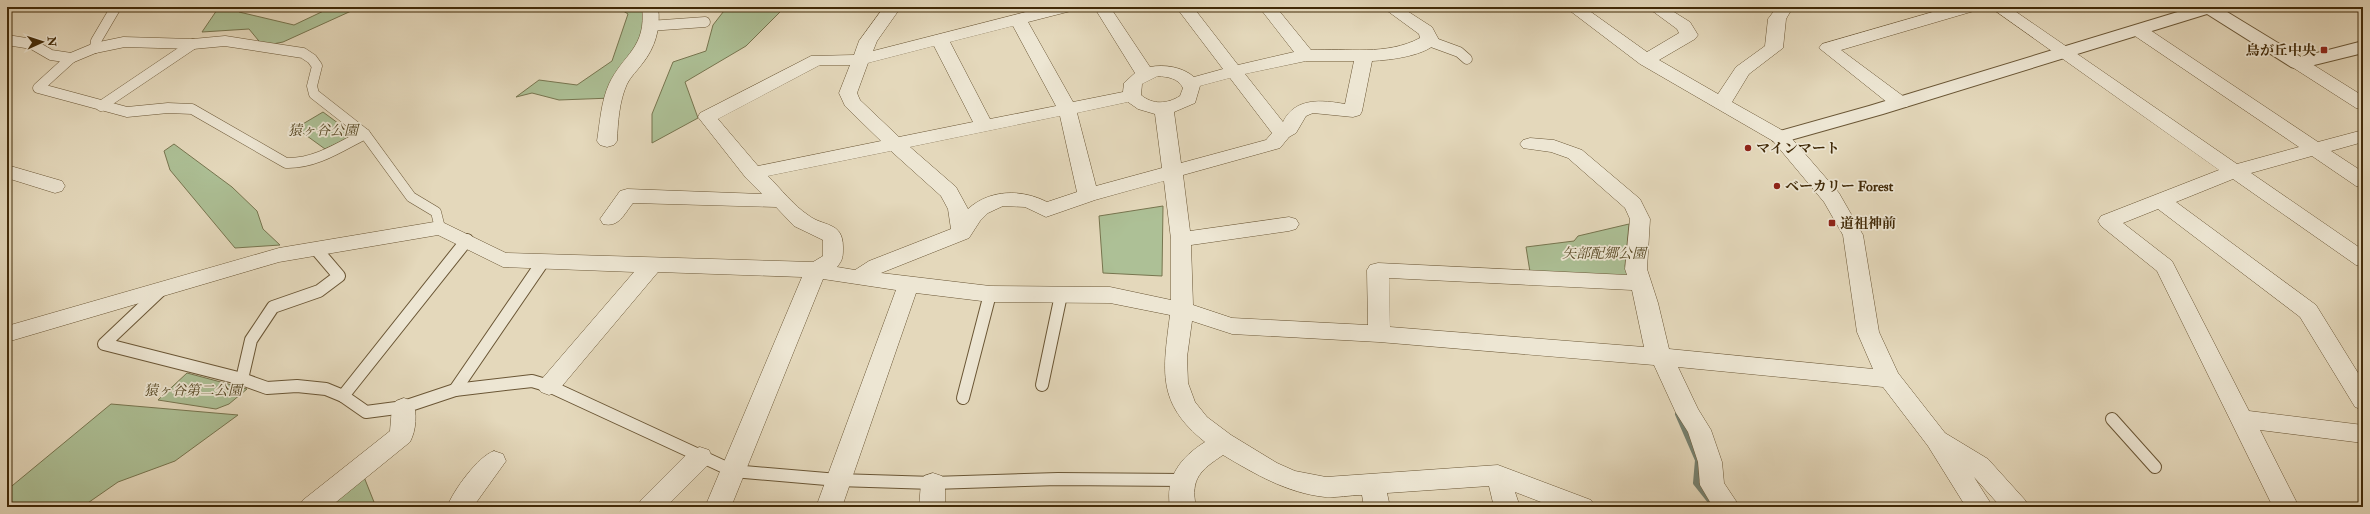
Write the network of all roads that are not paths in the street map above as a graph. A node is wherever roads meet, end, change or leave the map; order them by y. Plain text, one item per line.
1 (116, 7) edge
2 (650, 7) edge
3 (1065, 7) edge
4 (1102, 7) edge
5 (1184, 7) edge
6 (1267, 7) edge
7 (1390, 7) edge
8 (1573, 7) edge
9 (1656, 7) edge
10 (1785, 7) edge
11 (1968, 7) edge
12 (1998, 7) edge
13 (2210, 7) edge
14 (894, 8) edge
15 (1018, 20) junction
16 (705, 22) dead end
17 (649, 26) junction
18 (2138, 30) junction
19 (7, 40) edge
20 (940, 40) junction
21 (1429, 41) junction
22 (193, 44) junction
23 (2363, 47) edge
24 (95, 48) junction
25 (2065, 51) junction
26 (1364, 55) junction
27 (1306, 56) junction
28 (71, 58) junction
29 (1467, 59) dead end
30 (860, 60) junction
31 (1646, 60) junction
32 (2298, 64) junction
33 (1234, 72) junction
34 (1147, 74) junction
35 (1190, 83) junction
36 (1132, 96) junction
37 (1900, 103) junction
38 (1721, 104) junction
39 (2363, 104) edge
40 (101, 106) junction
41 (1067, 108) junction
42 (1164, 108) junction
43 (984, 126) junction
44 (1282, 133) junction
45 (365, 134) junction
46 (2363, 136) edge
47 (1780, 137) junction
48 (607, 141) dead end
49 (895, 144) junction
50 (1530, 144) dead end
51 (2316, 150) junction
52 (2237, 170) junction
53 (7, 171) edge
54 (1172, 172) junction
55 (753, 173) junction
56 (2363, 181) edge
57 (55, 186) dead end
58 (1088, 195) junction
59 (781, 201) junction
60 (2161, 201) junction
61 (610, 219) dead end
62 (1289, 224) dead end
63 (440, 228) junction
64 (962, 233) junction
65 (1180, 239) junction
66 (466, 240) junction
67 (316, 249) junction
68 (2363, 260) edge
69 (542, 262) junction
70 (651, 266) junction
71 (816, 270) junction
72 (858, 278) junction
73 (909, 283) junction
74 (1640, 283) junction
75 (161, 290) junction
76 (990, 294) junction
77 (1061, 296) junction
78 (1182, 310) junction
79 (7, 334) edge
80 (1379, 334) junction
81 (1662, 357) junction
82 (242, 378) junction
83 (1890, 379) junction
84 (1042, 385) dead end
85 (549, 386) junction
86 (455, 390) junction
87 (343, 396) junction
88 (963, 398) dead end
89 (2363, 401) edge
90 (404, 407) junction
91 (2112, 419) dead end
92 (2243, 419) junction
93 (2363, 434) edge
94 (1936, 439) junction
95 (1222, 442) junction
96 (700, 457) junction
97 (494, 461) dead end
98 (2155, 467) dead end
99 (734, 471) junction
100 (1498, 475) junction
101 (838, 480) junction
102 (1183, 480) junction
103 (933, 483) junction
104 (1375, 496) edge
105 (312, 507) edge
106 (460, 507) edge
107 (650, 507) edge
108 (718, 507) edge
109 (829, 507) edge
110 (932, 507) edge
111 (1183, 507) edge
112 (1507, 507) edge
113 (1582, 507) edge
114 (1727, 507) edge
115 (1980, 507) edge
116 (2016, 507) edge
117 (2286, 507) edge

1 - 24 lane
2 - 17 street
3 - 15 street
4 - 34 street
5 - 33 street
6 - 27 street
7 - 21 street
8 - 31 street
9 - 31 street
10 - 38 street
11 - 37 street
12 - 25 street
13 - 18 street
13 - 32 street
14 - 30 street
15 - 20 street
15 - 41 street
16 - 17 lane
17 - 48 street
18 - 25 street
18 - 51 street
19 - 28 lane
20 - 30 street
20 - 43 street
21 - 26 street
21 - 29 lane
22 - 24 lane
22 - 40 lane
22 - 45 lane
23 - 32 street
24 - 28 lane
25 - 37 street
25 - 52 street
26 - 27 street
26 - 44 street
27 - 33 street
28 - 40 lane
30 - 49 street
30 - 55 street
31 - 38 street
32 - 39 street
33 - 35 street
33 - 44 street
34 - 35 street
34 - 36 street
35 - 42 street
36 - 41 street
36 - 42 street
37 - 47 street
38 - 47 street
40 - 45 lane
41 - 43 street
41 - 58 street
42 - 54 street
43 - 49 street
44 - 54 street
45 - 63 lane
46 - 51 street
47 - 83 street
49 - 55 street
49 - 64 street
50 - 74 street
51 - 52 street
51 - 56 street
52 - 60 street
52 - 68 street
53 - 57 street
54 - 58 street
54 - 65 street
55 - 59 street
58 - 64 street
59 - 61 street
59 - 71 street
60 - 89 street
60 - 92 street
62 - 65 street
63 - 66 street
63 - 67 street
64 - 72 street
65 - 78 street
66 - 69 street
66 - 87 lane
67 - 75 street
67 - 82 lane
69 - 70 street
69 - 86 lane
70 - 71 street
70 - 85 street
71 - 72 street
71 - 99 street
72 - 73 street
73 - 76 street
73 - 101 street
74 - 80 street
74 - 81 street
75 - 79 street
75 - 82 lane
76 - 77 street
76 - 88 lane
77 - 78 street
77 - 84 lane
78 - 80 street
78 - 95 street
80 - 81 street
81 - 83 street
81 - 114 street
82 - 87 lane
83 - 94 street
85 - 86 lane
85 - 96 lane
86 - 90 lane
87 - 90 lane
90 - 105 street
91 - 98 lane
92 - 93 street
92 - 117 street
94 - 115 street
94 - 116 street
95 - 102 street
95 - 104 street
96 - 99 lane
96 - 107 street
97 - 106 street
99 - 101 lane
99 - 108 street
100 - 104 street
100 - 112 street
100 - 113 street
101 - 103 lane
101 - 109 street
102 - 103 lane
102 - 111 street
103 - 110 street

